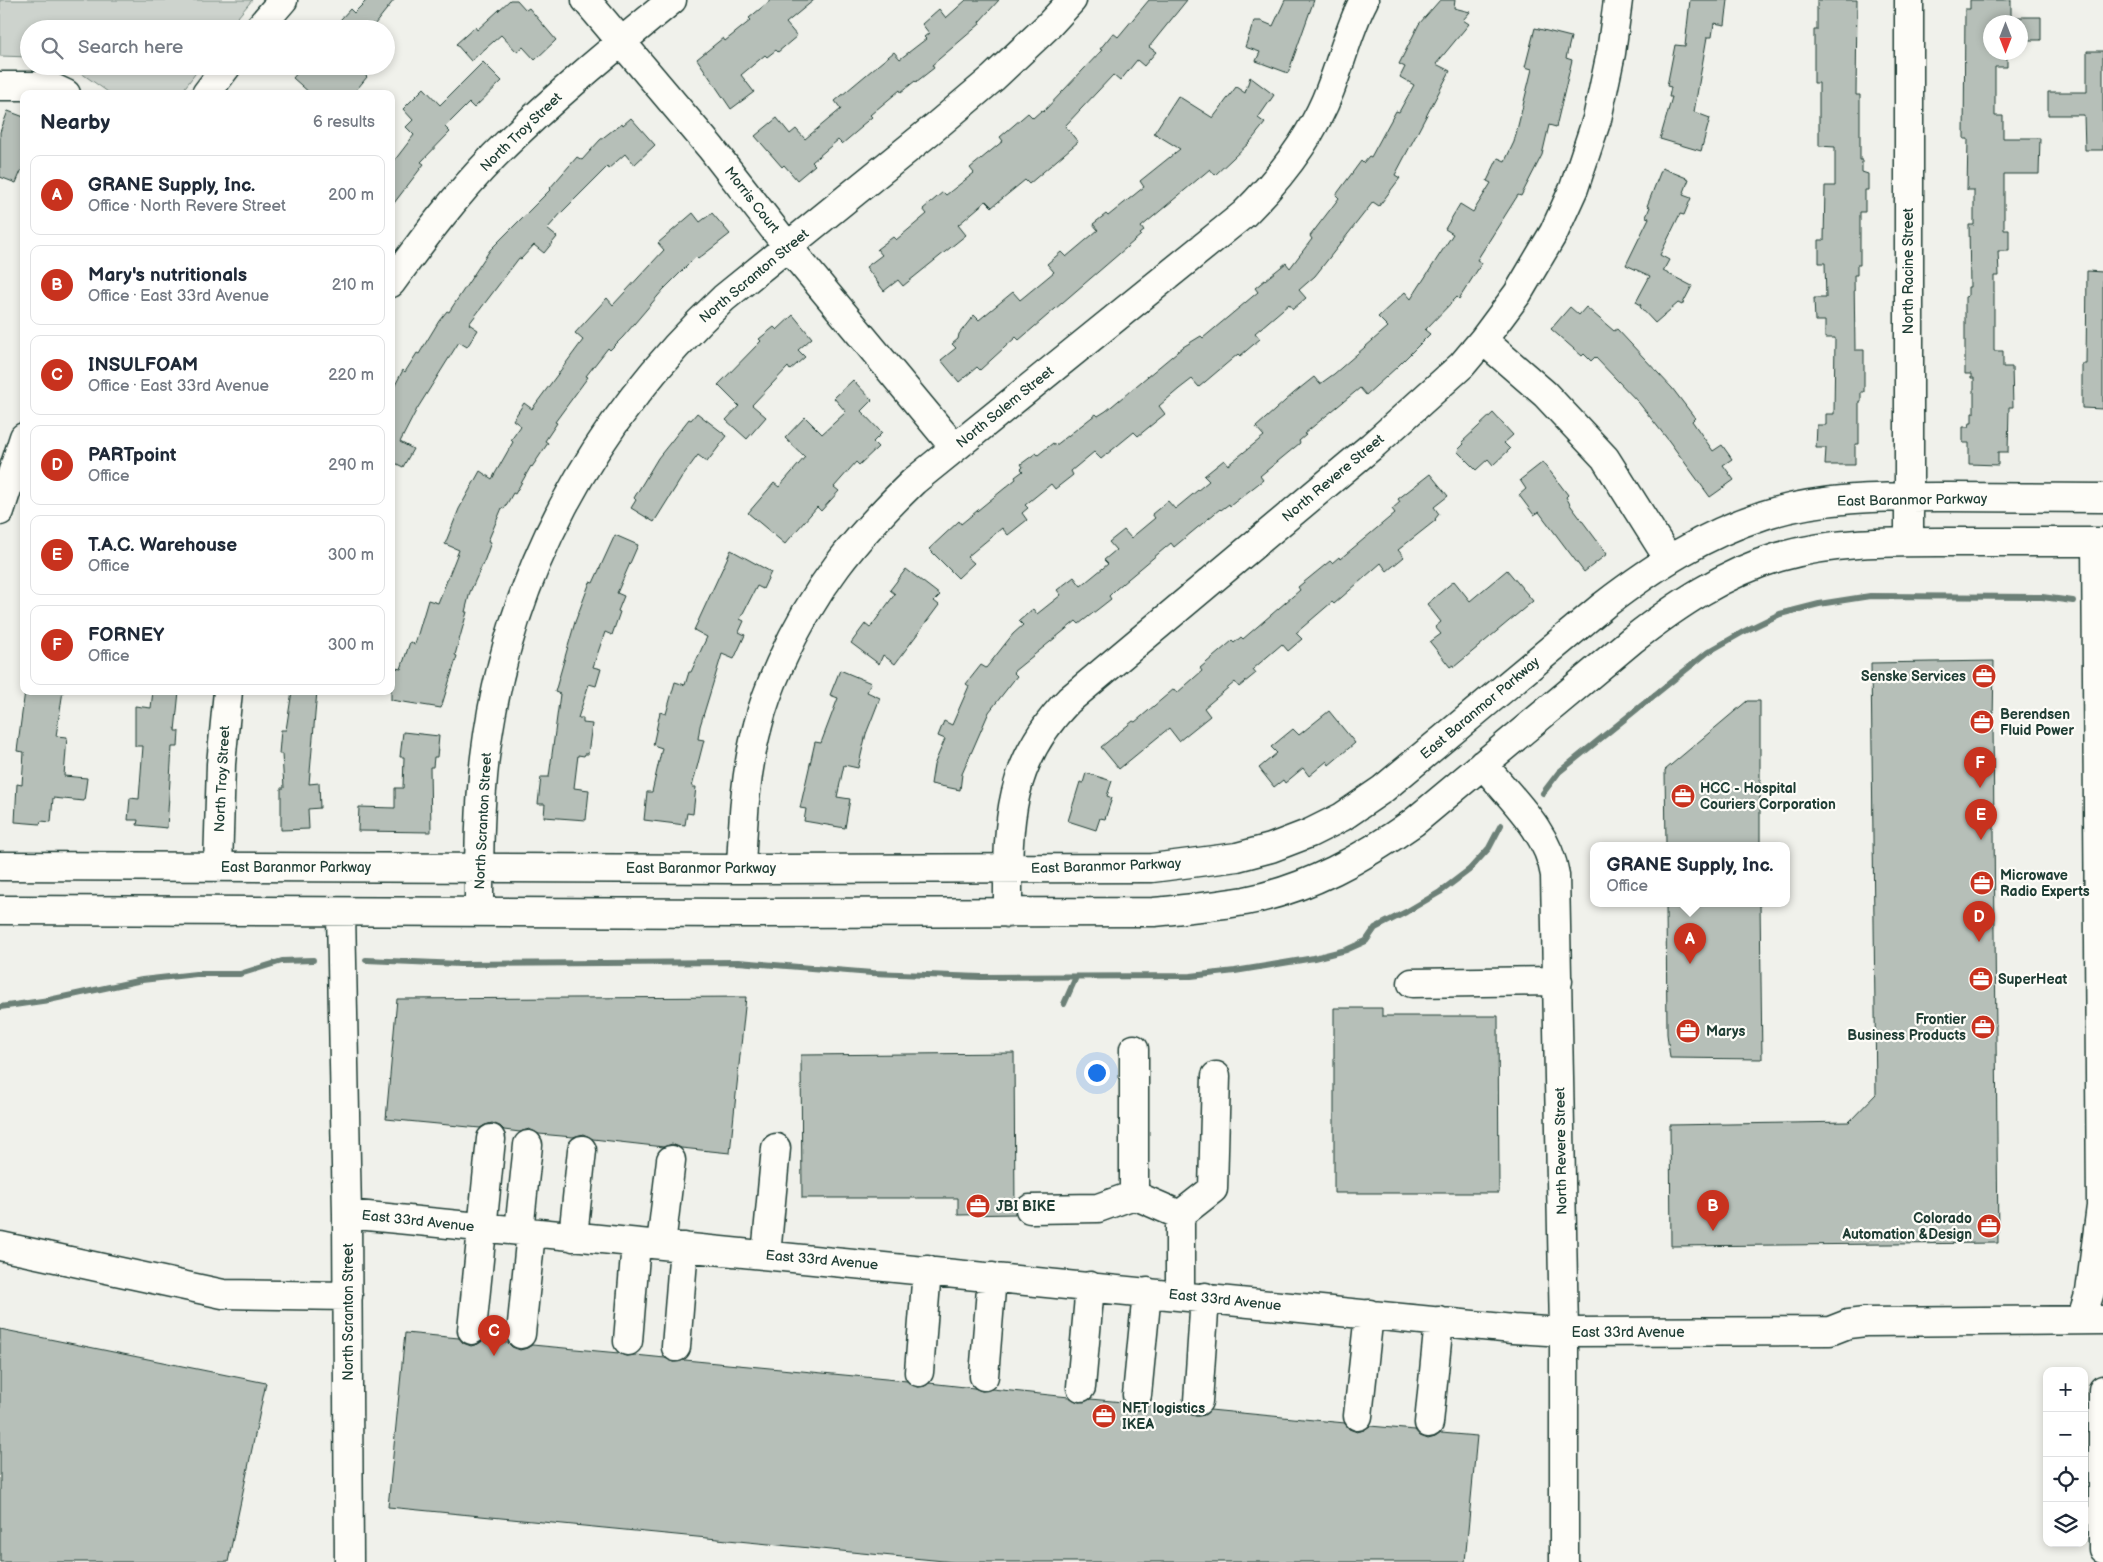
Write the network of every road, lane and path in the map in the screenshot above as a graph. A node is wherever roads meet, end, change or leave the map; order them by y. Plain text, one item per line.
1 (283, 0) edge
2 (586, 0) edge
3 (672, 0) edge
4 (1072, 0) edge
5 (1364, 0) edge
6 (1618, 0) edge
7 (1909, 0) edge
8 (266, 20) edge
9 (621, 43) junction
10 (220, 75) edge
11 (0, 86) edge
12 (58, 90) edge
13 (209, 90) edge
14 (788, 247) junction
15 (395, 278) edge
16 (1483, 340) junction
17 (954, 447) junction
18 (20, 450) edge
19 (1908, 497) junction
20 (2103, 498) edge
21 (0, 512) edge
22 (1909, 542) junction
23 (2099, 542) edge
24 (1668, 558) junction
25 (228, 695) edge
26 (1483, 764) junction
27 (0, 866) edge
28 (218, 867) junction
29 (479, 867) junction
30 (741, 868) junction
31 (1008, 868) junction
32 (0, 910) edge
33 (341, 912) junction
34 (479, 912) junction
35 (1008, 913) junction
36 (1558, 981) junction
37 (1412, 983) dead end
38 (1134, 1050) dead end
39 (1216, 1076) dead end
40 (491, 1139) dead end
41 (528, 1145) dead end
42 (776, 1148) dead end
43 (582, 1150) dead end
44 (671, 1160) dead end
45 (1134, 1195) junction
46 (1030, 1208) dead end
47 (2102, 1212) edge
48 (347, 1214) junction
49 (1180, 1215) junction
50 (481, 1228) junction
51 (525, 1232) junction
52 (573, 1236) junction
53 (661, 1245) junction
54 (0, 1246) edge
55 (766, 1255) junction
56 (927, 1270) junction
57 (992, 1277) junction
58 (1090, 1286) junction
59 (1147, 1292) junction
60 (348, 1296) junction
61 (1192, 1296) junction
62 (1369, 1314) junction
63 (2092, 1320) edge
64 (1439, 1321) junction
65 (472, 1330) dead end
66 (1564, 1332) junction
67 (520, 1334) dead end
68 (628, 1341) dead end
69 (676, 1347) dead end
70 (919, 1372) dead end
71 (984, 1376) dead end
72 (1081, 1387) dead end
73 (2103, 1390) edge
74 (1137, 1395) dead end
75 (1198, 1401) dead end
76 (1358, 1416) dead end
77 (1429, 1423) dead end
78 (2103, 1549) edge
79 (349, 1562) edge
80 (1564, 1562) edge

1 - 8 street
2 - 9 street, Morris Court
3 - 9 street, North Troy Street
4 - 14 street, North Scranton Street
5 - 17 street, North Salem Street
6 - 16 street, North Revere Street
7 - 19 street, North Racine Street
9 - 14 street, Morris Court
9 - 15 street, North Troy Street
10 - 13 street
11 - 12 street
14 - 17 street, Morris Court
14 - 29 street, North Scranton Street
16 - 24 street
16 - 31 street, North Revere Street
17 - 30 street, North Salem Street
18 - 21 street
19 - 20 street, East Baranmor Parkway
19 - 22 street, North Racine Street
19 - 24 street, East Baranmor Parkway
22 - 23 street
22 - 26 street
23 - 47 street
24 - 31 street, East Baranmor Parkway
25 - 28 street, North Troy Street
26 - 35 street
26 - 36 street, North Revere Street
27 - 28 street, East Baranmor Parkway
28 - 29 street, East Baranmor Parkway
29 - 30 street, East Baranmor Parkway
29 - 34 street, North Scranton Street
30 - 31 street, East Baranmor Parkway
31 - 35 street, North Revere Street
32 - 33 street
33 - 34 street
33 - 48 street, North Scranton Street
34 - 35 street
36 - 37 street
36 - 66 street, North Revere Street
38 - 45 street
39 - 49 street
40 - 50 street
41 - 51 street
42 - 55 street
43 - 52 street
44 - 53 street
45 - 46 street
45 - 49 street
47 - 63 street
48 - 50 street, East 33rd Avenue
48 - 60 street, North Scranton Street
49 - 61 street
50 - 51 street, East 33rd Avenue
50 - 65 street
51 - 52 street, East 33rd Avenue
51 - 67 street
52 - 53 street, East 33rd Avenue
53 - 55 street, East 33rd Avenue
53 - 68 street
53 - 69 street
54 - 60 street
55 - 56 street, East 33rd Avenue
56 - 57 street, East 33rd Avenue
56 - 70 street
57 - 58 street, East 33rd Avenue
57 - 71 street
58 - 59 street, East 33rd Avenue
58 - 72 street
59 - 61 street, East 33rd Avenue
59 - 74 street
60 - 79 street, North Scranton Street
61 - 62 street, East 33rd Avenue
61 - 75 street
62 - 64 street, East 33rd Avenue
62 - 76 street
63 - 66 street, East 33rd Avenue
64 - 66 street, East 33rd Avenue
64 - 77 street
66 - 80 street, North Revere Street
73 - 78 street

